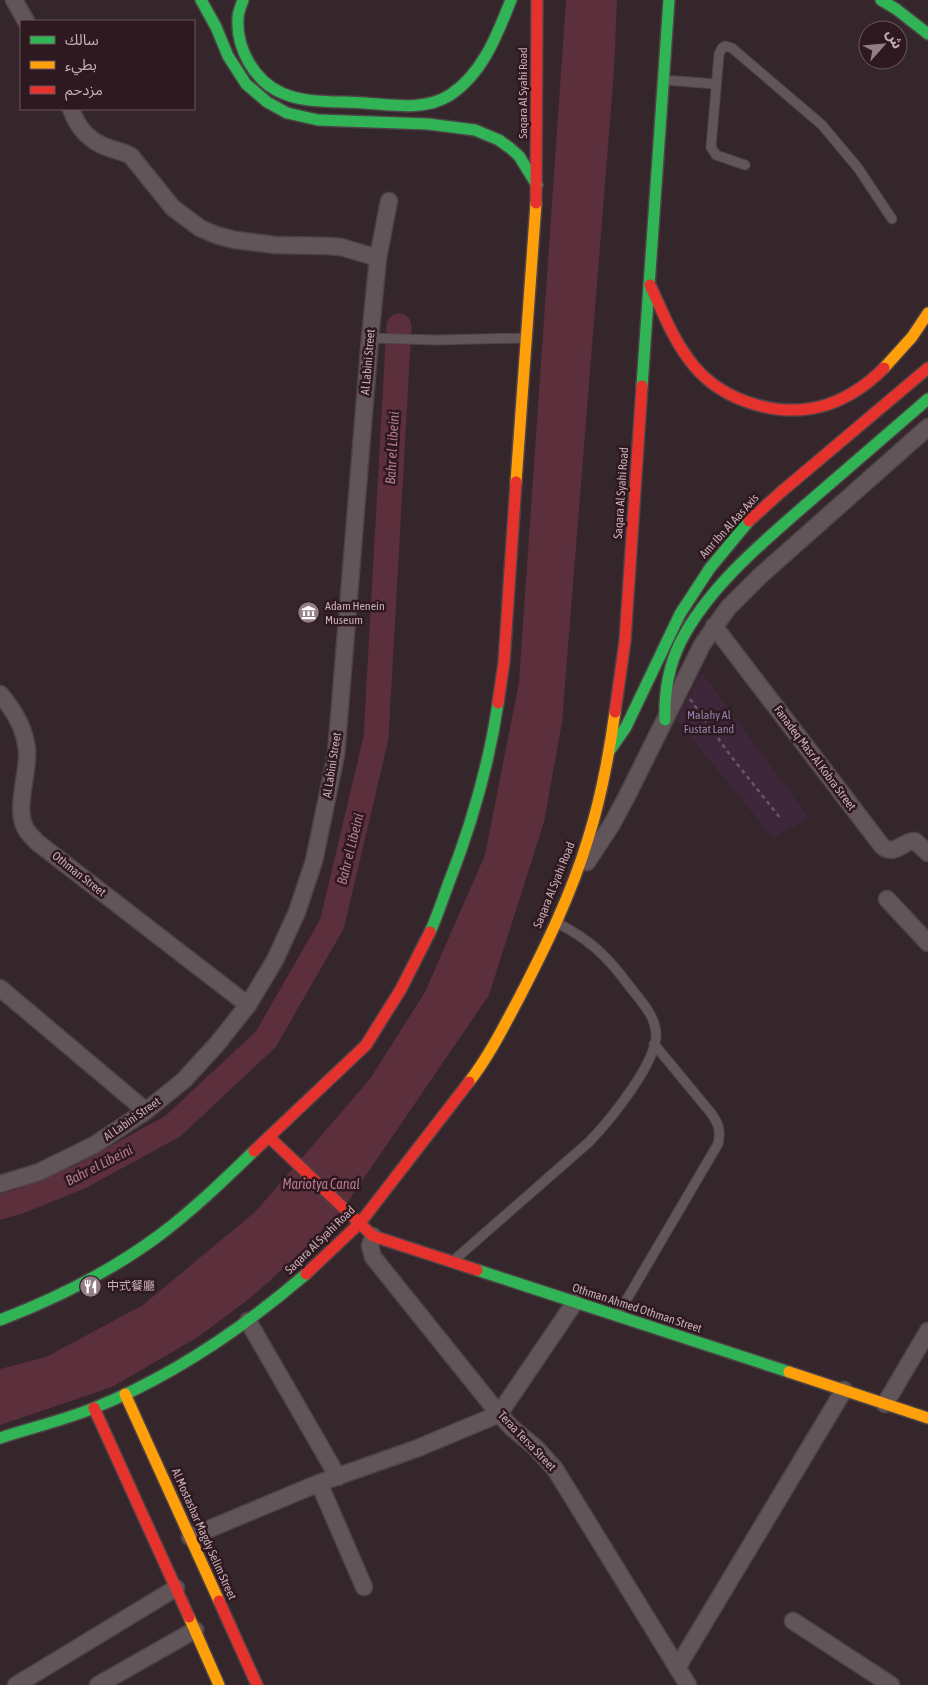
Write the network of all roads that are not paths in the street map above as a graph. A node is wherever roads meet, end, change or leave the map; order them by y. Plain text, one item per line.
1 (14, 0) edge
2 (201, 0) edge
3 (243, 0) edge
4 (511, 0) edge
5 (537, 0) edge
6 (669, 0) edge
7 (881, 0) edge
8 (25, 20) edge
9 (912, 22) junction
10 (928, 34) edge
11 (928, 38) edge
12 (664, 80) junction
13 (716, 84) junction
14 (71, 110) edge
15 (744, 165) dead end
16 (537, 185) junction
17 (390, 201) dead end
18 (892, 219) dead end
19 (378, 258) junction
20 (649, 282) junction
21 (928, 313) edge
22 (527, 338) junction
23 (376, 339) junction
24 (928, 368) edge
25 (928, 399) edge
26 (927, 431) edge
27 (714, 626) junction
28 (0, 694) edge
29 (665, 720) junction
30 (610, 750) junction
31 (928, 853) edge
32 (569, 891) junction
33 (887, 899) dead end
34 (555, 922) junction
35 (928, 943) edge
36 (0, 988) edge
37 (248, 1005) junction
38 (654, 1044) junction
39 (146, 1111) junction
40 (269, 1137) junction
41 (0, 1184) edge
42 (360, 1223) junction
43 (373, 1236) junction
44 (452, 1262) junction
45 (574, 1302) junction
46 (617, 1316) junction
47 (0, 1320) edge
48 (248, 1321) junction
49 (928, 1331) edge
50 (844, 1390) junction
51 (125, 1394) junction
52 (885, 1404) junction
53 (94, 1408) junction
54 (499, 1414) junction
55 (928, 1418) edge
56 (0, 1438) edge
57 (338, 1476) junction
58 (319, 1483) junction
59 (190, 1537) junction
60 (364, 1587) dead end
61 (176, 1588) junction
62 (793, 1621) dead end
63 (195, 1630) junction
64 (677, 1668) junction
65 (16, 1685) edge
66 (98, 1685) edge
67 (218, 1685) edge
68 (257, 1685) edge
69 (688, 1685) edge
70 (891, 1685) edge

1 - 8 street
2 - 16 main road
3 - 4 main road
5 - 16 main road, Saqara Al Syahi Road
6 - 12 main road, Saqara Al Syahi Road
7 - 9 main road
9 - 10 main road
9 - 11 main road
12 - 13 lane
12 - 20 main road, Saqara Al Syahi Road
13 - 15 lane
13 - 18 lane
14 - 19 street
16 - 22 main road, Saqara Al Syahi Road
17 - 19 street, Al Labini Street
19 - 23 street, Al Labini Street
20 - 21 main road
20 - 30 main road, Saqara Al Syahi Road
22 - 23 lane
22 - 40 main road, Saqara Al Syahi Road
23 - 37 street, Al Labini Street
24 - 30 main road, Amr Ibn Al Aas Axis
25 - 29 main road
26 - 27 street
27 - 29 street
27 - 31 street, Fanadeq Masr Al Kobra Street
28 - 37 street, Othman Street
29 - 32 street
30 - 32 main road, Saqara Al Syahi Road
32 - 34 main road, Saqara Al Syahi Road
33 - 35 street
34 - 38 lane
34 - 42 main road, Saqara Al Syahi Road
36 - 39 street
37 - 39 street, Al Labini Street
38 - 44 lane
38 - 46 lane
39 - 41 street, Al Labini Street
40 - 42 main road, Othman Ahmed Othman Street
40 - 47 main road, Saqara Al Syahi Road
42 - 43 main road, Othman Ahmed Othman Street
42 - 48 main road, Saqara Al Syahi Road
43 - 44 main road, Othman Ahmed Othman Street
43 - 54 street, Teraa Tersa Street
44 - 45 main road, Othman Ahmed Othman Street
45 - 46 main road, Othman Ahmed Othman Street
45 - 54 street
46 - 50 main road, Othman Ahmed Othman Street
48 - 51 main road, Saqara Al Syahi Road
48 - 57 street
49 - 52 street
50 - 52 main road, Othman Ahmed Othman Street
50 - 64 street
51 - 53 main road, Saqara Al Syahi Road
51 - 59 main road, Al Mostashar Magdy Selim Street
52 - 55 main road, Othman Ahmed Othman Street
53 - 56 main road, Saqara Al Syahi Road
53 - 61 main road
54 - 57 street
54 - 64 street, Teraa Tersa Street
57 - 58 street
58 - 59 street
58 - 60 street
59 - 68 main road, Al Mostashar Magdy Selim Street
61 - 63 main road
61 - 65 street
62 - 70 street
63 - 66 street
63 - 67 main road
64 - 69 street, Teraa Tersa Street

